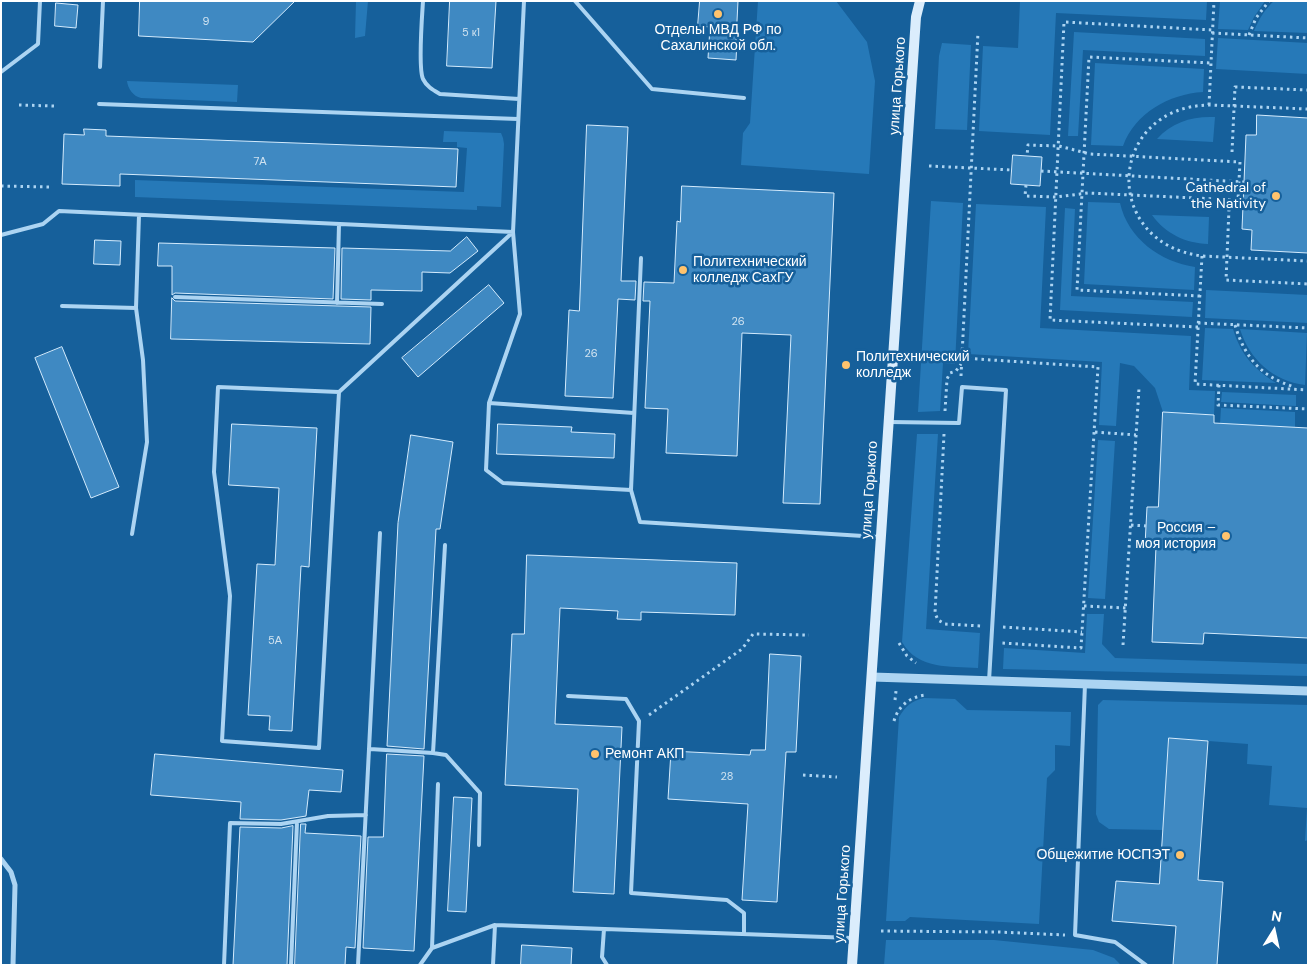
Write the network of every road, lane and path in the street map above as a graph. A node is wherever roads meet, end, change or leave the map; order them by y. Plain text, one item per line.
1 (40, 1) edge
2 (104, 1) edge
3 (423, 1) edge
4 (524, 1) edge
5 (575, 1) edge
6 (913, 1) edge
7 (920, 1) edge
8 (1214, 1) edge
9 (1270, 1) edge
10 (916, 17) junction
11 (978, 32) dead end
12 (1212, 32) junction
13 (1249, 35) junction
14 (1308, 38) edge
15 (1211, 63) junction
16 (100, 67) dead end
17 (1, 72) edge
18 (1308, 90) edge
19 (519, 98) junction
20 (744, 98) dead end
21 (99, 104) dead end
22 (19, 105) dead end
23 (1208, 105) junction
24 (54, 106) dead end
25 (1234, 106) junction
26 (1308, 109) edge
27 (518, 119) junction
28 (1058, 146) junction
29 (1232, 152) dead end
30 (1084, 153) junction
31 (1027, 156) dead end
32 (1133, 157) junction
33 (929, 166) dead end
34 (971, 168) junction
35 (1012, 170) dead end
36 (1041, 171) dead end
37 (1057, 172) junction
38 (1083, 173) junction
39 (1129, 176) junction
40 (1239, 181) junction
41 (1244, 182) dead end
42 (1026, 185) dead end
43 (1, 186) edge
44 (52, 188) dead end
45 (1082, 193) junction
46 (1130, 195) junction
47 (1056, 197) junction
48 (1229, 209) dead end
49 (139, 215) junction
50 (339, 224) junction
51 (513, 232) junction
52 (1, 235) edge
53 (1202, 256) junction
54 (1227, 257) junction
55 (641, 258) dead end
56 (1308, 261) edge
57 (1308, 284) edge
58 (1200, 296) junction
59 (175, 298) dead end
60 (336, 303) junction
61 (382, 304) dead end
62 (62, 306) dead end
63 (136, 308) junction
64 (1198, 325) junction
65 (1235, 325) junction
66 (1308, 328) edge
67 (962, 358) junction
68 (1219, 385) junction
69 (1139, 388) dead end
70 (1308, 389) edge
71 (339, 392) junction
72 (489, 403) junction
73 (1308, 409) edge
74 (634, 413) junction
75 (945, 418) dead end
76 (889, 422) junction
77 (944, 428) dead end
78 (1094, 432) junction
79 (1136, 435) junction
80 (631, 490) junction
81 (1131, 525) junction
82 (1146, 526) dead end
83 (380, 533) dead end
84 (132, 534) dead end
85 (881, 537) junction
86 (445, 545) dead end
87 (1084, 606) junction
88 (1126, 608) junction
89 (982, 626) dead end
90 (1001, 627) dead end
91 (1082, 632) junction
92 (809, 635) dead end
93 (991, 642) junction
94 (1123, 645) dead end
95 (872, 677) junction
96 (989, 681) junction
97 (1085, 684) junction
98 (1308, 691) edge
99 (568, 696) dead end
100 (639, 721) junction
101 (370, 750) junction
102 (434, 752) junction
103 (803, 775) dead end
104 (837, 777) dead end
105 (438, 784) dead end
106 (366, 815) junction
107 (296, 822) junction
108 (478, 845) dead end
109 (2, 859) edge
110 (495, 925) junction
111 (604, 929) junction
112 (880, 931) dead end
113 (744, 934) junction
114 (1075, 935) junction
115 (854, 938) junction
116 (432, 948) junction
117 (13, 965) edge
118 (224, 965) edge
119 (291, 965) edge
120 (358, 965) edge
121 (420, 965) edge
122 (493, 965) edge
123 (607, 965) edge
124 (852, 965) edge
125 (1146, 965) edge

1 - 17 lane
2 - 16 lane
3 - 19 lane
4 - 19 lane
5 - 20 lane
6 - 10 main road, улица Горького
7 - 10 main road, улица Горького
8 - 12 path
9 - 13 path
10 - 76 main road, улица Горького
11 - 34 path
12 - 13 path
12 - 15 path
12 - 28 path
13 - 14 path
15 - 23 path
15 - 30 path
18 - 25 path
19 - 27 lane
21 - 27 lane
22 - 24 path
23 - 25 path
23 - 32 path
25 - 26 path
25 - 29 path
27 - 51 lane
28 - 30 path
28 - 31 path
28 - 37 path
30 - 32 path
30 - 38 path
32 - 39 path
32 - 40 path
33 - 34 path
34 - 35 path
34 - 67 path
36 - 37 path
37 - 38 path
37 - 47 path
38 - 39 path
38 - 45 path
39 - 40 path
39 - 46 path
40 - 41 path
40 - 46 path
42 - 47 path
43 - 44 path
45 - 46 path
45 - 47 path
45 - 58 path
46 - 53 path
47 - 64 path
48 - 54 path
49 - 50 lane
49 - 52 lane
49 - 63 lane
50 - 51 lane
50 - 60 lane
51 - 71 lane
51 - 72 lane
53 - 54 path
53 - 58 path
54 - 56 path
54 - 57 path
55 - 74 lane
58 - 64 path
59 - 60 lane
60 - 61 lane
62 - 63 lane
63 - 84 lane
64 - 65 path
64 - 68 path
65 - 66 path
65 - 70 path
67 - 75 path
67 - 78 path
68 - 70 path
68 - 73 path
69 - 79 path
71 - 71 lane
72 - 74 lane
72 - 80 lane
74 - 80 lane
76 - 85 main road, улица Горького
76 - 93 lane
77 - 89 path
78 - 79 path
78 - 87 path
79 - 81 path
80 - 85 lane
81 - 82 path
81 - 88 path
83 - 101 lane
85 - 95 main road, улица Горького
86 - 102 lane
87 - 88 path
87 - 91 path
88 - 94 path
90 - 91 path
91 - 93 path
92 - 100 path
93 - 96 lane
95 - 96 street
95 - 115 main road, улица Горького
96 - 97 street
97 - 98 street
97 - 114 lane
99 - 100 lane
100 - 113 lane
101 - 102 lane
101 - 106 lane
102 - 108 lane
103 - 104 path
105 - 116 lane
106 - 107 lane
106 - 120 lane
107 - 118 lane
107 - 119 lane
109 - 117 street
110 - 111 lane
110 - 116 lane
110 - 122 lane
111 - 113 lane
111 - 123 lane
112 - 114 path
113 - 115 lane
114 - 125 lane
115 - 124 main road, улица Горького
116 - 121 lane

